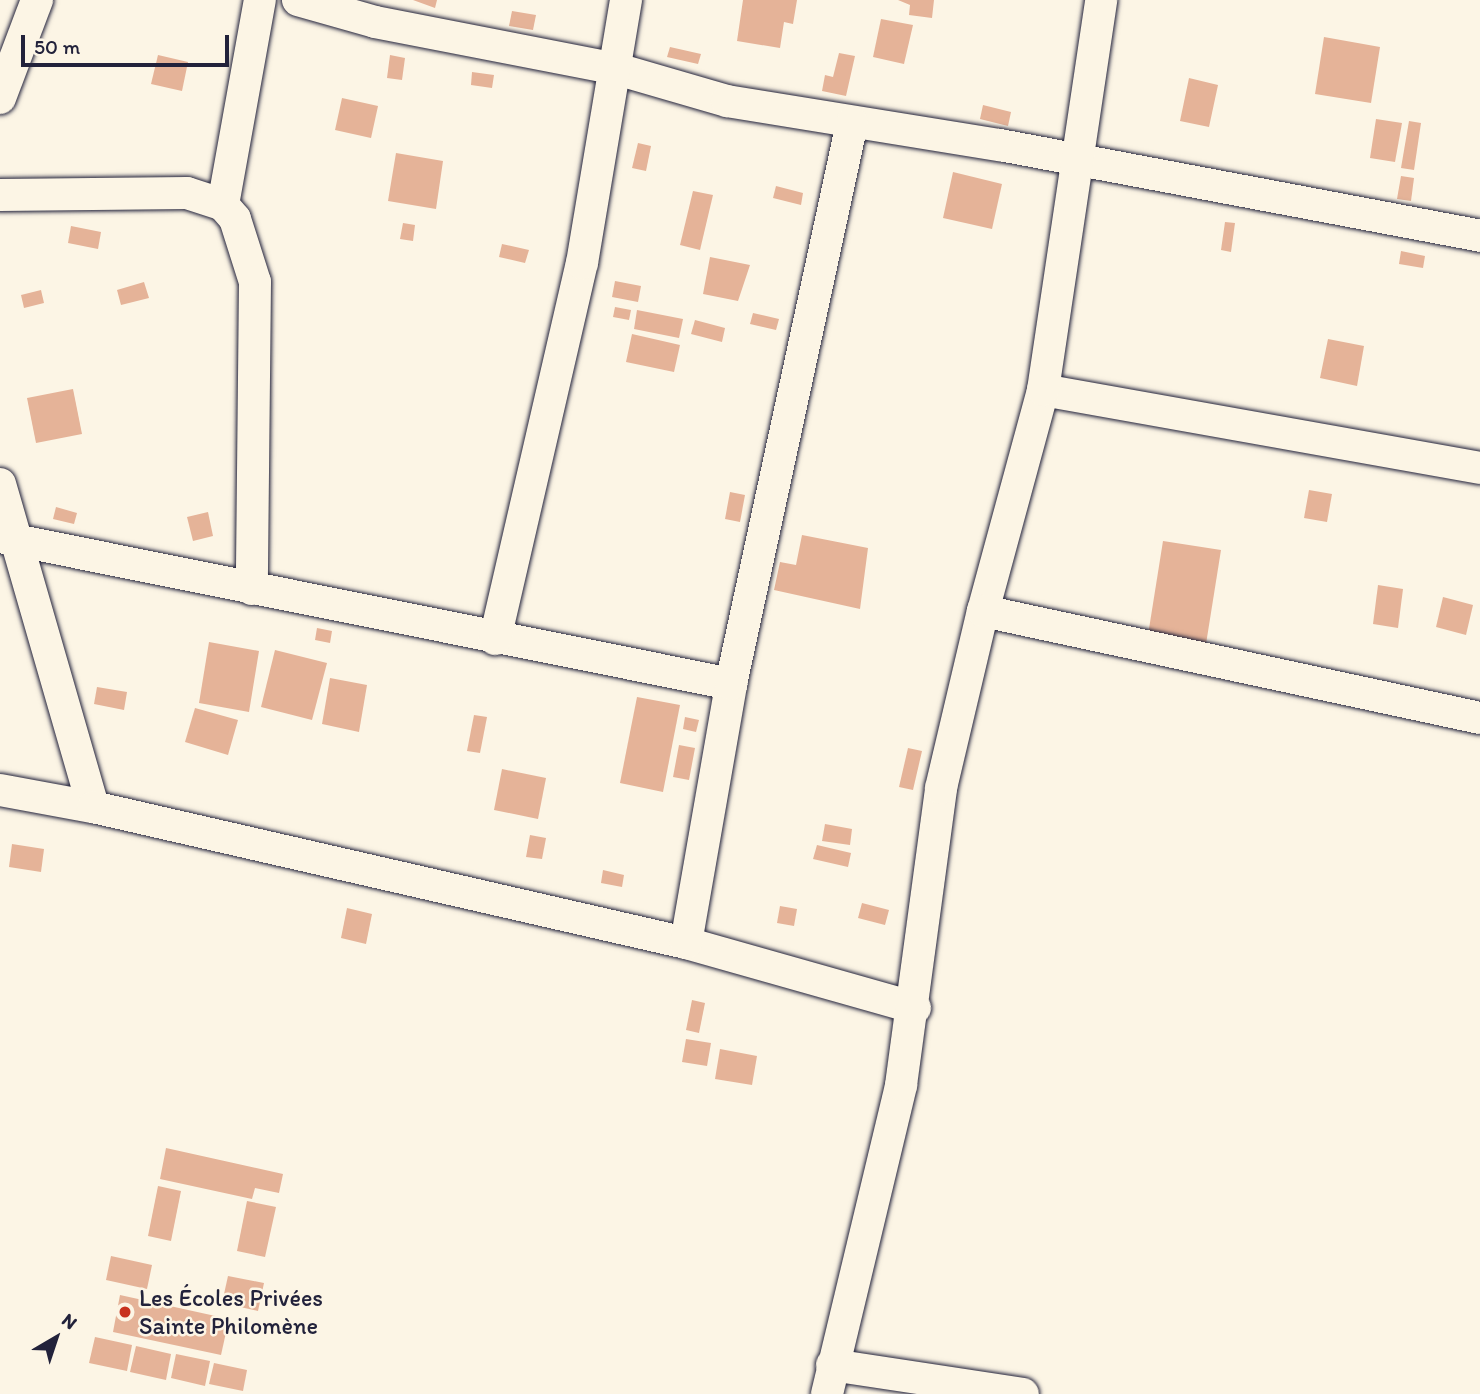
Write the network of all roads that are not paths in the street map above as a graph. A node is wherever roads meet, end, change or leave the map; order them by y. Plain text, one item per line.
1 (37, 0) edge
2 (260, 0) edge
3 (298, 0) edge
4 (626, 0) edge
5 (1101, 0) edge
6 (617, 69) junction
7 (0, 98) edge
8 (852, 123) junction
9 (1075, 160) junction
10 (0, 195) edge
11 (223, 205) junction
12 (1480, 236) edge
13 (1043, 390) junction
14 (1480, 468) edge
15 (0, 484) edge
16 (6, 538) edge
17 (251, 589) junction
18 (983, 611) junction
19 (495, 639) junction
20 (731, 684) junction
21 (1480, 718) edge
22 (0, 790) edge
23 (93, 807) junction
24 (686, 943) junction
25 (915, 1008) junction
26 (829, 1379) edge
27 (1023, 1394) edge

1 - 7 street
2 - 11 street
3 - 6 street
4 - 6 street
5 - 9 street
6 - 8 street
6 - 19 street
8 - 9 street
8 - 20 street
9 - 12 street
9 - 13 street
10 - 11 street
11 - 17 street
13 - 14 street
13 - 18 street
15 - 16 street
16 - 17 street
16 - 23 street
17 - 19 street
18 - 21 street
18 - 25 street
19 - 20 street
20 - 24 street
22 - 23 street
23 - 24 street
24 - 25 street
25 - 26 street
26 - 27 street

